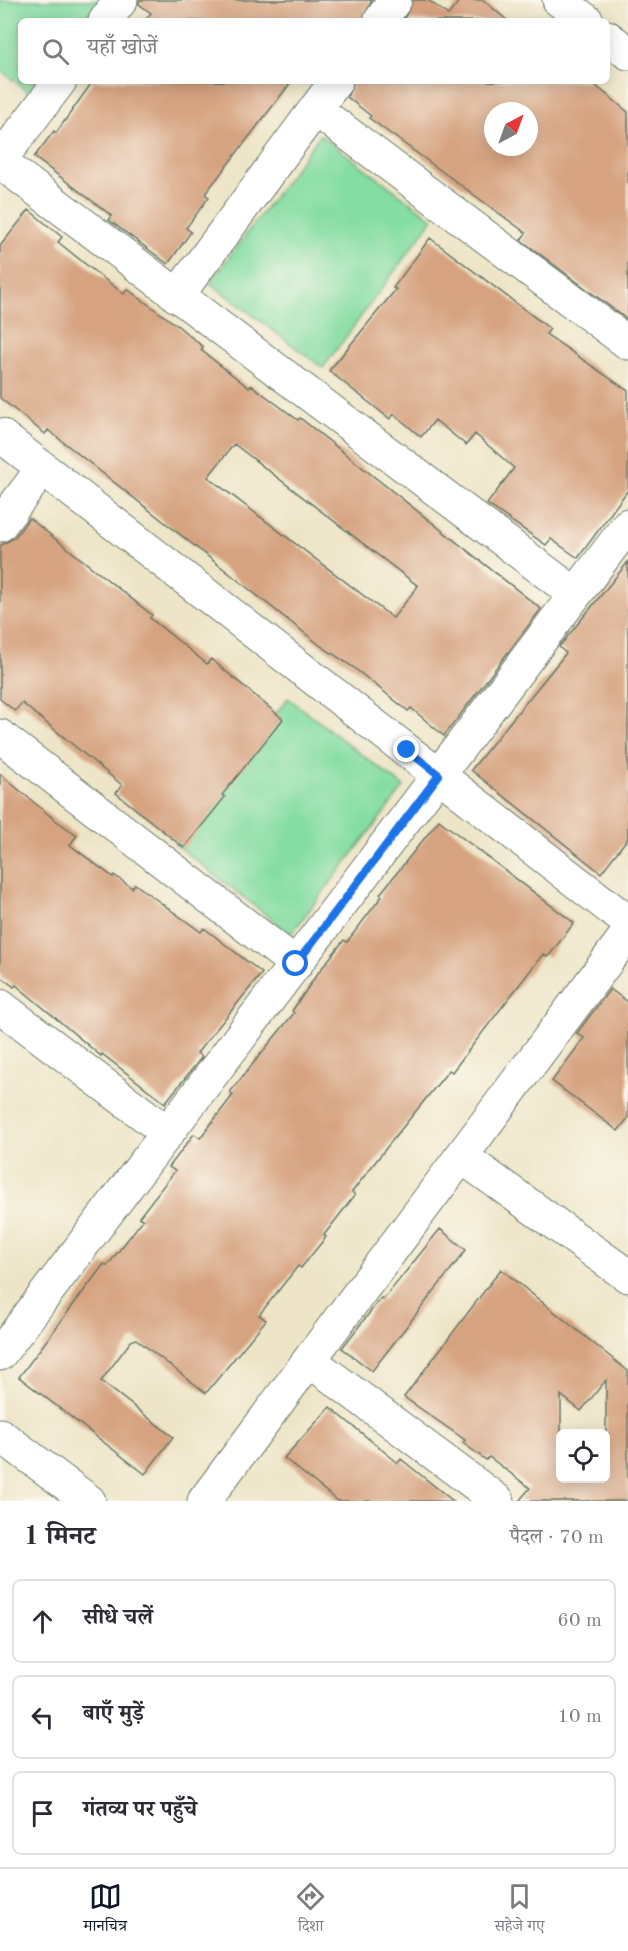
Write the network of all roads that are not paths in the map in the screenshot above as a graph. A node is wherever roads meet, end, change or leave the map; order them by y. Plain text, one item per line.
1 (121, 0) edge
2 (395, 0) edge
3 (559, 0) edge
4 (107, 18) edge
5 (382, 18) edge
6 (582, 18) edge
7 (610, 39) edge
8 (628, 53) edge
9 (58, 84) edge
10 (334, 84) edge
11 (315, 109) junction
12 (0, 161) edge
13 (177, 296) junction
14 (628, 343) edge
15 (0, 435) edge
16 (43, 468) junction
17 (0, 525) edge
18 (628, 525) edge
19 (575, 594) junction
20 (0, 736) edge
21 (439, 775) junction
22 (628, 922) edge
23 (628, 933) edge
24 (296, 964) junction
25 (0, 1006) edge
26 (168, 1133) junction
27 (462, 1157) junction
28 (628, 1276) edge
29 (0, 1354) edge
30 (309, 1360) junction
31 (0, 1435) edge
32 (487, 1498) edge
33 (89, 1501) edge
34 (204, 1501) edge

1 - 4 street
2 - 5 street
3 - 6 street
7 - 8 street
9 - 12 street
10 - 11 street
11 - 13 street
11 - 14 street
12 - 13 street
13 - 19 street
15 - 16 street
16 - 17 street
16 - 21 street
18 - 19 street
19 - 21 street
20 - 24 street
21 - 22 street
21 - 24 street
23 - 27 street
24 - 26 street
25 - 26 street
26 - 29 street
27 - 28 street
27 - 30 street
30 - 32 street
30 - 34 street
31 - 33 street

